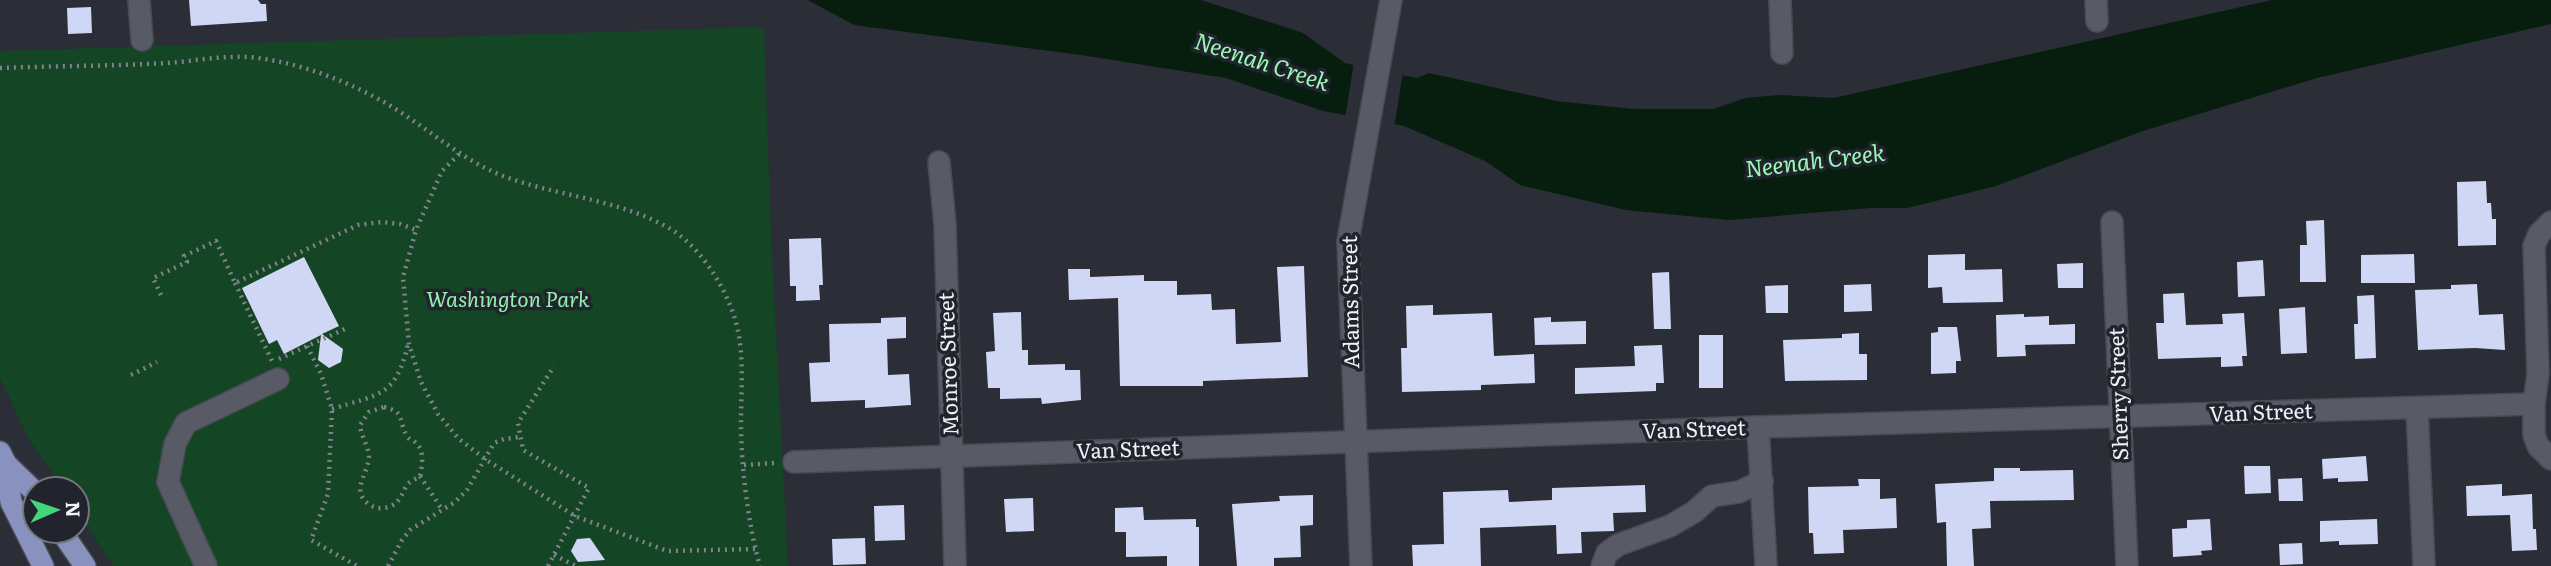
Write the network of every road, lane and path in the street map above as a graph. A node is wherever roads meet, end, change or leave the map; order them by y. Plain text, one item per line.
1 (139, 0) edge
2 (1391, 0) edge
3 (1780, 0) edge
4 (142, 40) dead end
5 (1782, 53) dead end
6 (0, 68) edge
7 (459, 154) junction
8 (939, 162) dead end
9 (2112, 222) dead end
10 (2551, 222) edge
11 (416, 230) junction
12 (235, 283) junction
13 (161, 295) dead end
14 (346, 328) dead end
15 (409, 344) junction
16 (307, 346) junction
17 (157, 362) dead end
18 (554, 366) dead end
19 (131, 375) dead end
20 (278, 379) dead end
21 (370, 397) junction
22 (2534, 404) junction
23 (376, 408) junction
24 (2417, 408) junction
25 (332, 410) junction
26 (2121, 417) junction
27 (1758, 427) junction
28 (520, 437) junction
29 (1355, 442) junction
30 (952, 456) junction
31 (3, 458) edge
32 (485, 459) junction
33 (2551, 459) edge
34 (787, 462) joint
35 (744, 464) junction
36 (420, 476) junction
37 (21, 477) edge
38 (1762, 481) junction
39 (443, 511) junction
40 (575, 516) junction
41 (71, 545) edge
42 (755, 549) junction
43 (554, 555) junction
44 (44, 566) edge
45 (85, 566) edge
46 (206, 566) edge
47 (357, 566) edge
48 (388, 566) edge
49 (548, 566) edge
50 (576, 566) edge
51 (760, 566) edge
52 (955, 566) edge
53 (1361, 566) edge
54 (1602, 566) edge
55 (1766, 566) edge
56 (2127, 566) edge
57 (2424, 566) edge

1 - 4 street
2 - 29 street, Adams Street
3 - 5 street
6 - 7 path
7 - 11 path
7 - 35 path
8 - 30 street, Monroe Street
9 - 26 street, Sherry Street
10 - 22 street
11 - 12 path
11 - 15 path
12 - 13 path
12 - 16 path
14 - 16 path
15 - 21 path
15 - 32 path
16 - 25 path
17 - 19 path
18 - 28 path
20 - 46 street
21 - 23 path
21 - 25 path
22 - 24 street, Van Street
22 - 33 street
23 - 36 path
23 - 36 path
24 - 26 street, Van Street
24 - 57 street
25 - 47 path
26 - 27 street, Van Street
26 - 56 street, Sherry Street
27 - 29 street, Van Street
27 - 38 street
28 - 32 path
28 - 40 path
29 - 30 street, Van Street
29 - 53 street, Adams Street
30 - 34 street, Van Street
30 - 52 street, Monroe Street
31 - 37 main road
31 - 44 main road
32 - 39 path
32 - 40 path
34 - 35 path
35 - 42 path
36 - 39 path
38 - 54 street
38 - 55 street
39 - 48 path
40 - 42 path
40 - 43 path
41 - 45 main road
42 - 51 path
43 - 49 path
43 - 50 path

